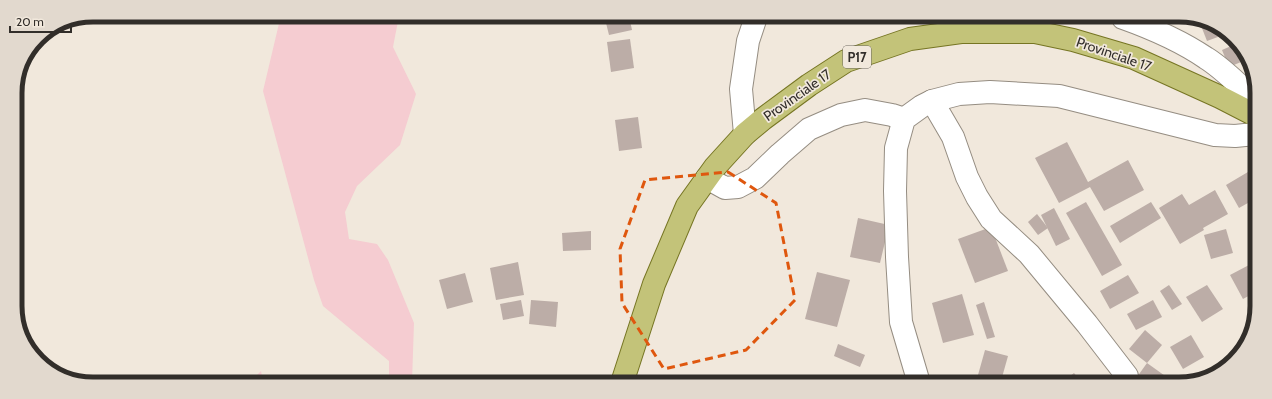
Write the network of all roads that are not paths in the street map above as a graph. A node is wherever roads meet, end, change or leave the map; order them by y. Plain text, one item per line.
1 (754, 22) edge
2 (1134, 22) edge
3 (1250, 96) edge
4 (932, 102) junction
5 (1250, 112) edge
6 (904, 119) junction
7 (745, 134) junction
8 (1250, 134) edge
9 (707, 178) junction
10 (1127, 376) dead end
11 (624, 377) edge
12 (917, 377) edge

1 - 7 street
2 - 3 street
4 - 6 street
4 - 8 street
4 - 10 street
5 - 7 main road, Provinciale 17 / P17
6 - 9 street
6 - 12 street
7 - 9 main road, Provinciale 17 / P17
9 - 11 main road, Provinciale 17 / P17

